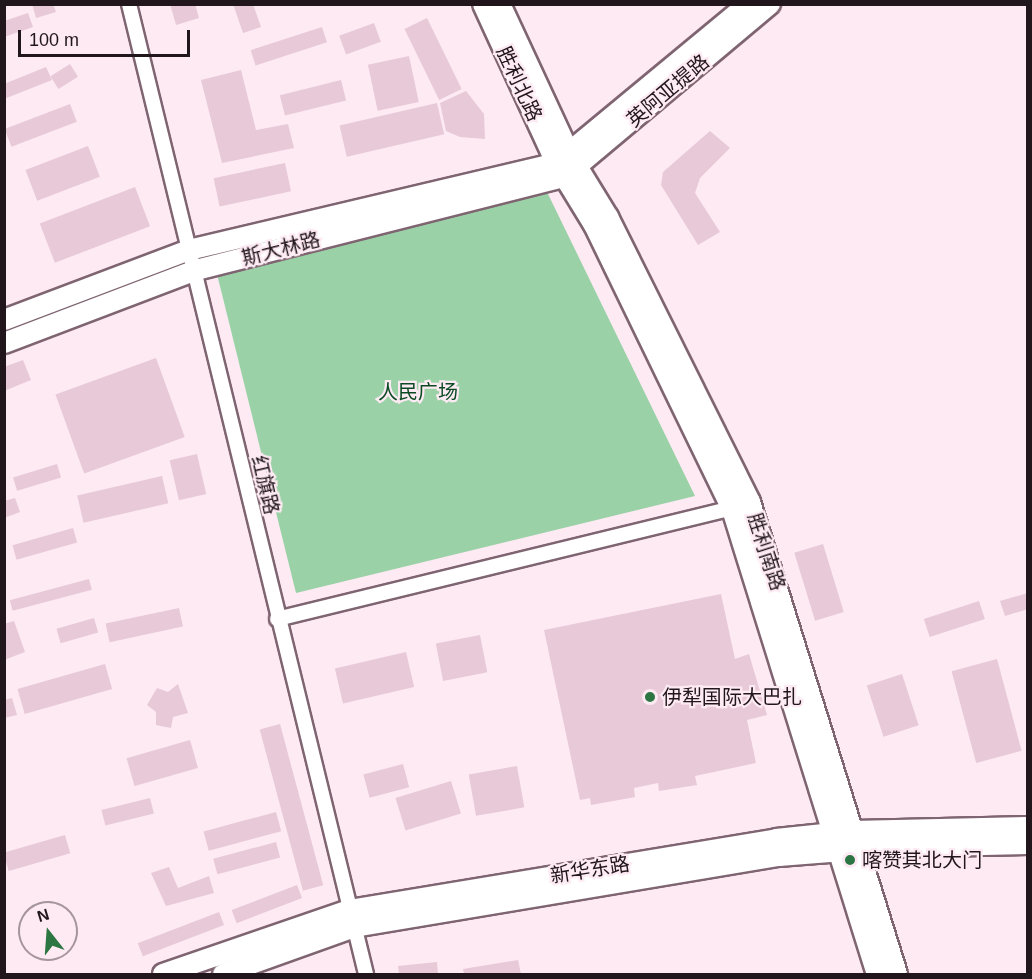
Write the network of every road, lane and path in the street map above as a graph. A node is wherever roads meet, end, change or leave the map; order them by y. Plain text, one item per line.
1 (129, 4) edge
2 (483, 4) edge
3 (500, 4) edge
4 (748, 4) edge
5 (770, 4) edge
6 (567, 166) junction
7 (189, 250) junction
8 (194, 271) junction
9 (4, 320) edge
10 (4, 343) edge
11 (741, 506) junction
12 (277, 619) junction
13 (1028, 827) edge
14 (844, 841) junction
15 (1028, 844) edge
16 (351, 918) junction
17 (163, 975) edge
18 (222, 975) edge
19 (366, 975) edge
20 (877, 975) edge
21 (897, 975) edge

1 - 7 street, 红旗路
2 - 6 main road, 胜利北路
3 - 6 main road, 胜利北路
4 - 6 main road, 英阿亚提路
5 - 6 main road, 英阿亚提路
6 - 7 main road, 斯大林路
6 - 8 main road, 斯大林路
6 - 11 main road, 胜利南路
7 - 8 street, 红旗路
7 - 9 main road, 斯大林路
8 - 10 main road, 斯大林路
8 - 12 street, 红旗路
11 - 12 street
11 - 14 main road, 胜利南路
12 - 16 street, 红旗路
13 - 14 main road, 新华东路
14 - 15 main road, 新华东路
14 - 16 main road, 新华东路
14 - 20 main road, 胜利南路
14 - 21 main road, 胜利南路
16 - 17 main road, 新华东路
16 - 18 main road, 新华东路
16 - 19 street, 红旗路

